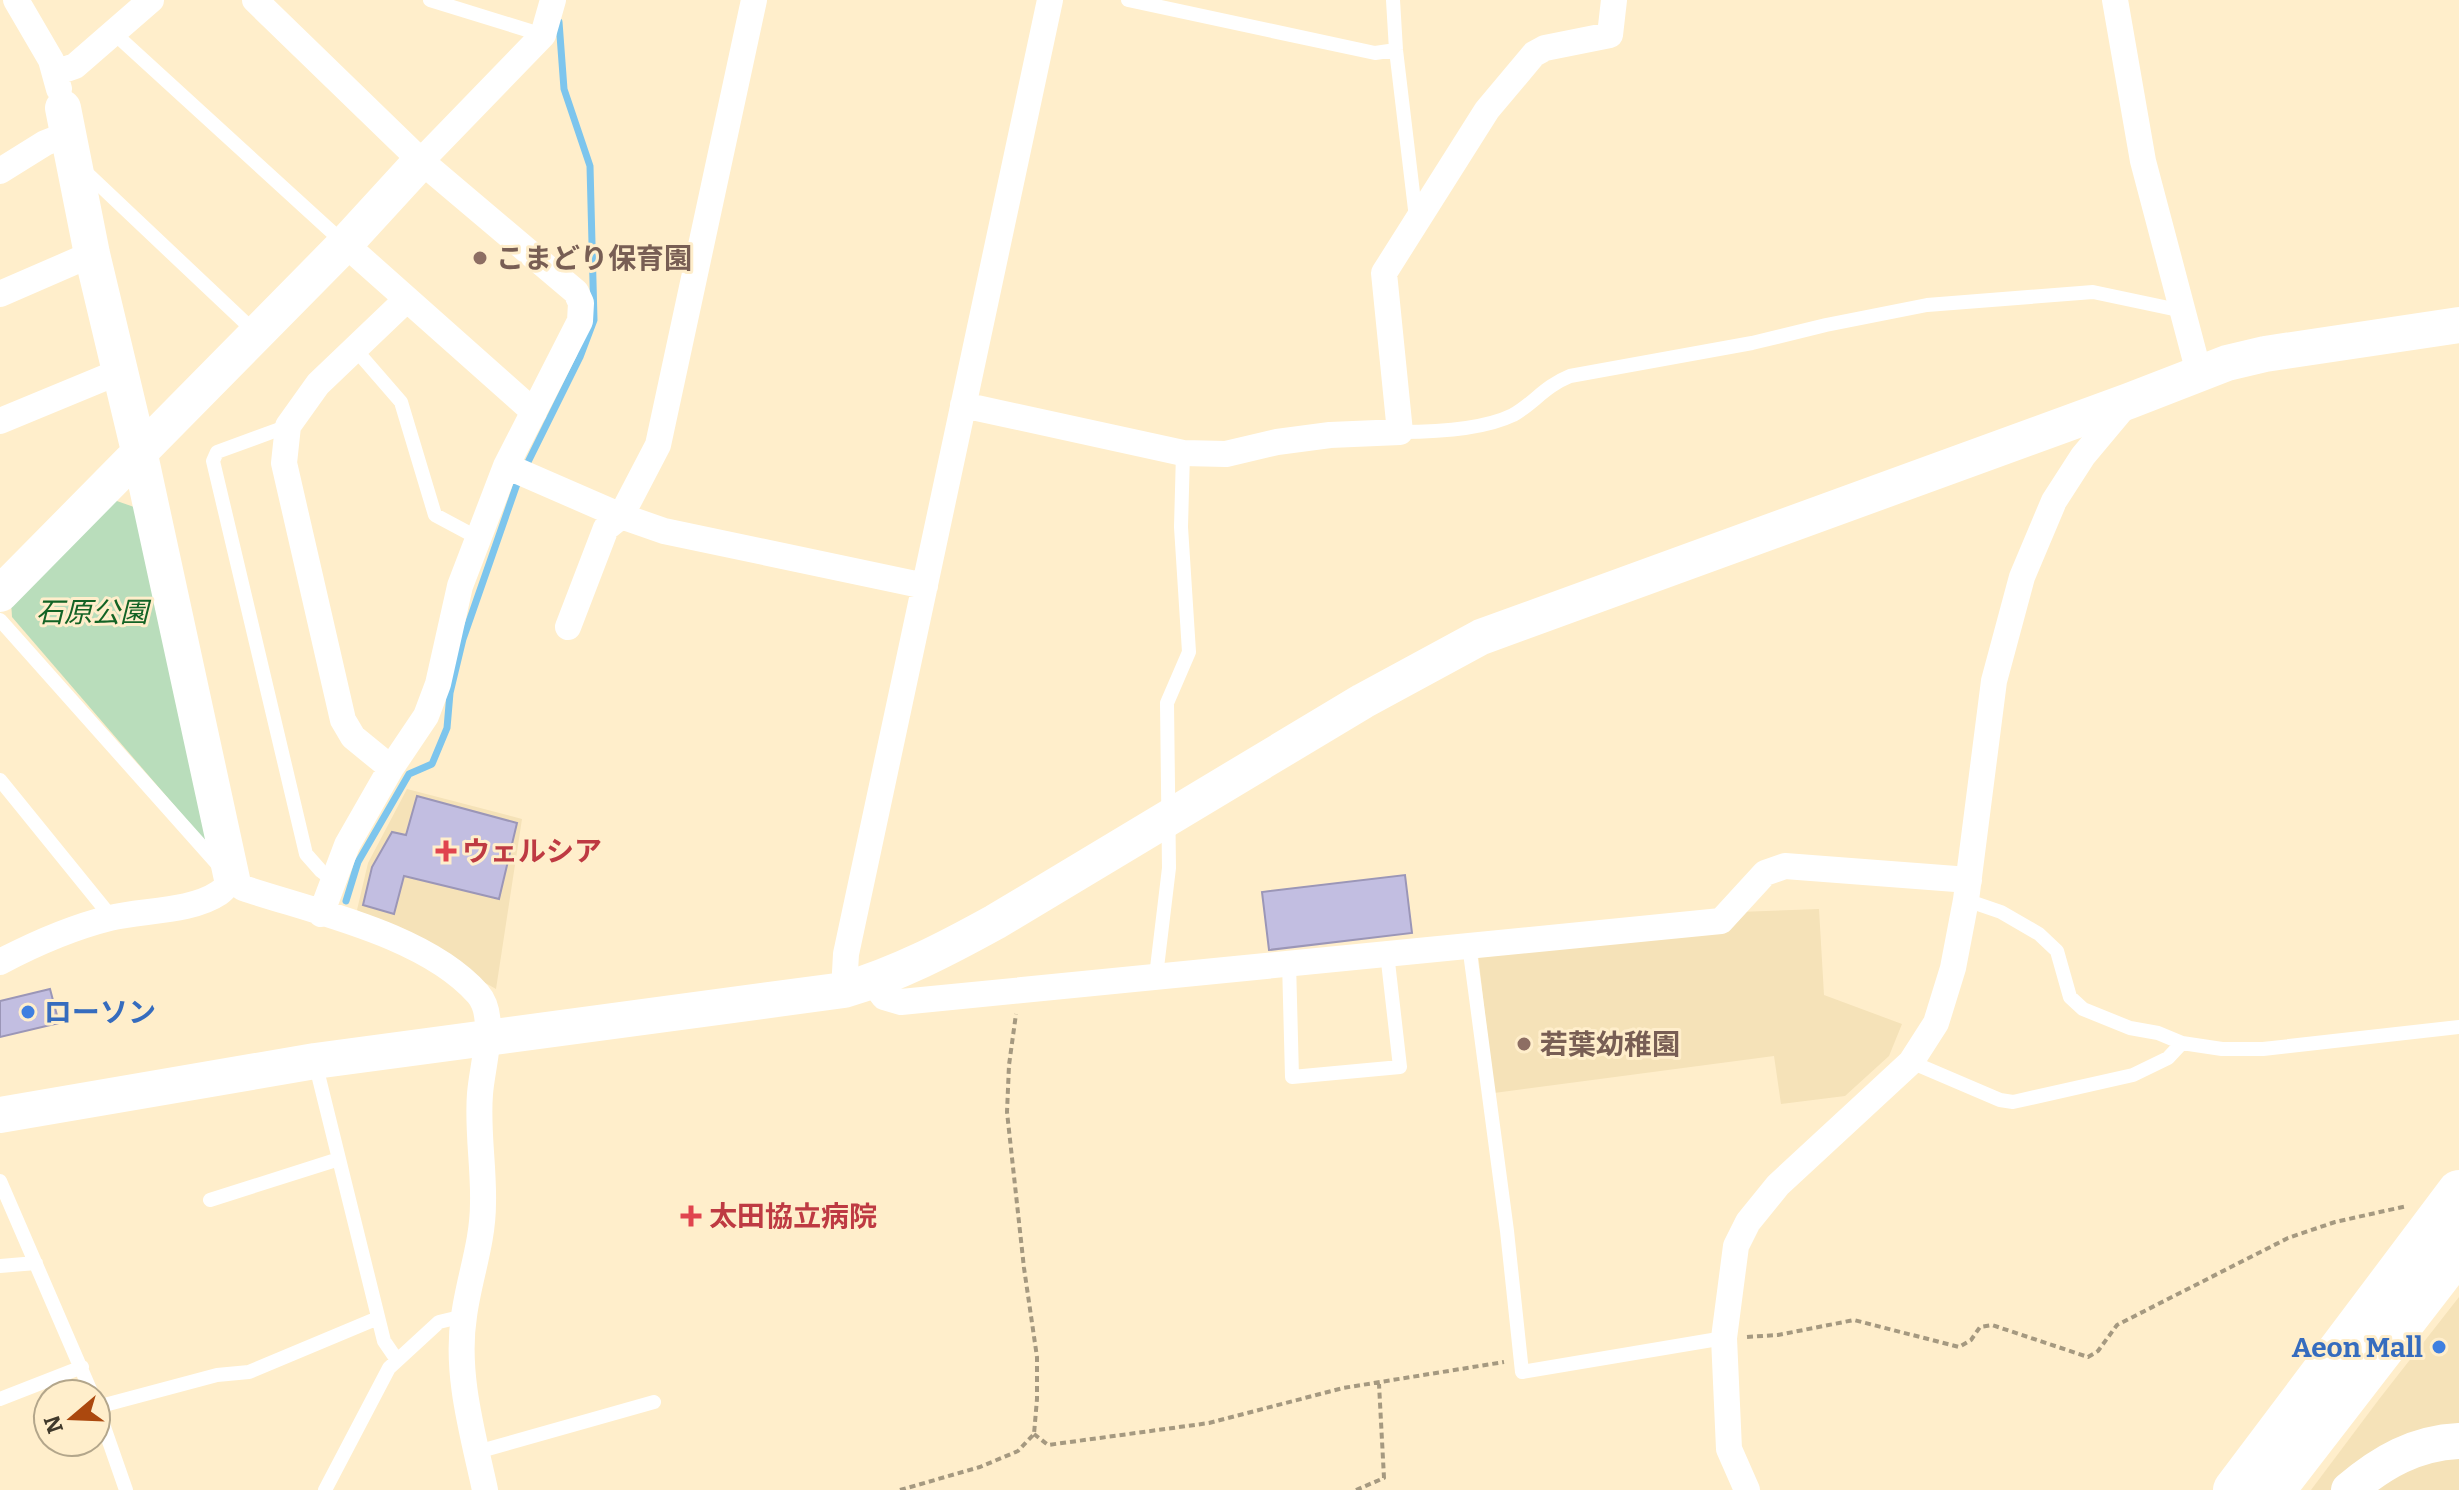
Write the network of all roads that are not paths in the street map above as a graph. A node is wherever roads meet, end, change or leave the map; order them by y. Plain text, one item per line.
1 (16, 0) edge
2 (151, 0) edge
3 (255, 0) edge
4 (430, 0) edge
5 (553, 0) edge
6 (754, 0) edge
7 (1050, 0) edge
8 (1128, 0) edge
9 (1393, 0) edge
10 (1614, 0) edge
11 (2115, 0) edge
12 (115, 34) junction
13 (543, 35) junction
14 (1396, 50) junction
15 (55, 73) junction
16 (65, 121) junction
17 (421, 161) junction
18 (0, 171) edge
19 (78, 174) junction
20 (1417, 224) junction
21 (345, 244) junction
22 (92, 254) junction
23 (0, 294) edge
24 (407, 299) junction
25 (2183, 311) junction
26 (2459, 325) edge
27 (255, 333) junction
28 (355, 349) junction
29 (121, 371) junction
30 (2199, 373) junction
31 (2129, 401) junction
32 (963, 405) junction
33 (534, 412) junction
34 (0, 421) edge
35 (288, 426) junction
36 (1400, 432) junction
37 (1183, 453) junction
38 (140, 455) junction
39 (506, 466) junction
40 (621, 516) junction
41 (478, 538) junction
42 (925, 586) junction
43 (0, 594) edge
44 (0, 620) edge
45 (568, 627) dead end
46 (391, 768) junction
47 (0, 780) edge
48 (1166, 818) junction
49 (232, 879) junction
50 (334, 881) junction
51 (1968, 890) junction
52 (321, 914) junction
53 (112, 918) junction
54 (1469, 945) junction
55 (1387, 953) junction
56 (3, 955) edge
57 (1289, 962) junction
58 (1156, 976) junction
59 (858, 986) junction
60 (2459, 1027) edge
61 (487, 1038) junction
62 (2182, 1043) junction
63 (315, 1061) junction
64 (1911, 1062) junction
65 (0, 1115) edge
66 (339, 1159) junction
67 (0, 1181) edge
68 (2459, 1192) edge
69 (210, 1200) dead end
70 (2459, 1249) edge
71 (36, 1263) junction
72 (0, 1266) edge
73 (464, 1316) junction
74 (378, 1318) junction
75 (1724, 1338) junction
76 (397, 1360) junction
77 (82, 1367) junction
78 (86, 1378) edge
79 (0, 1399) edge
80 (112, 1402) edge
81 (654, 1402) dead end
82 (2459, 1441) edge
83 (112, 1451) edge
84 (477, 1452) junction
85 (126, 1490) edge
86 (325, 1490) edge
87 (485, 1490) edge
88 (1747, 1490) edge
89 (2235, 1490) edge
90 (2273, 1490) edge
91 (2349, 1490) edge

1 - 15 street
2 - 12 street
3 - 17 street
4 - 13 lane
5 - 13 street
6 - 40 street
7 - 32 street
8 - 14 lane
9 - 14 lane
10 - 20 street
11 - 25 street
12 - 15 street
12 - 21 lane
13 - 17 street
14 - 20 lane
15 - 16 street
16 - 18 street
16 - 19 street
17 - 21 street
17 - 33 street
19 - 22 street
19 - 27 lane
20 - 36 street
21 - 24 street
21 - 27 street
22 - 23 street
22 - 29 street
24 - 28 street
24 - 33 street
25 - 30 street
25 - 36 lane
26 - 30 street
27 - 38 street
28 - 35 street
28 - 41 lane
29 - 34 street
29 - 38 street
30 - 31 street
31 - 48 street
31 - 51 street
32 - 37 street
32 - 42 street
33 - 39 street
35 - 46 street
35 - 50 lane
36 - 37 street
37 - 48 lane
38 - 43 street
38 - 49 street
39 - 40 street
39 - 41 street
40 - 42 street
40 - 45 street
41 - 46 street
42 - 59 street
44 - 49 lane
46 - 50 street
47 - 53 lane
48 - 58 lane
48 - 59 street
49 - 52 street
49 - 53 street
50 - 52 street
51 - 54 street
51 - 62 lane
51 - 64 street
52 - 61 street
53 - 56 street
54 - 55 street
54 - 75 lane
55 - 57 street
55 - 57 lane
57 - 58 street
58 - 59 street
59 - 61 street
60 - 62 lane
61 - 63 street
61 - 73 street
62 - 64 lane
63 - 65 street
63 - 66 lane
64 - 75 street
66 - 69 lane
66 - 74 lane
67 - 71 lane
68 - 89 highway
70 - 90 highway
71 - 72 lane
71 - 77 lane
73 - 76 lane
73 - 84 street
74 - 76 lane
74 - 80 lane
75 - 88 street
76 - 86 lane
77 - 78 lane
77 - 79 lane
81 - 84 lane
82 - 91 street
83 - 85 lane
84 - 87 street

